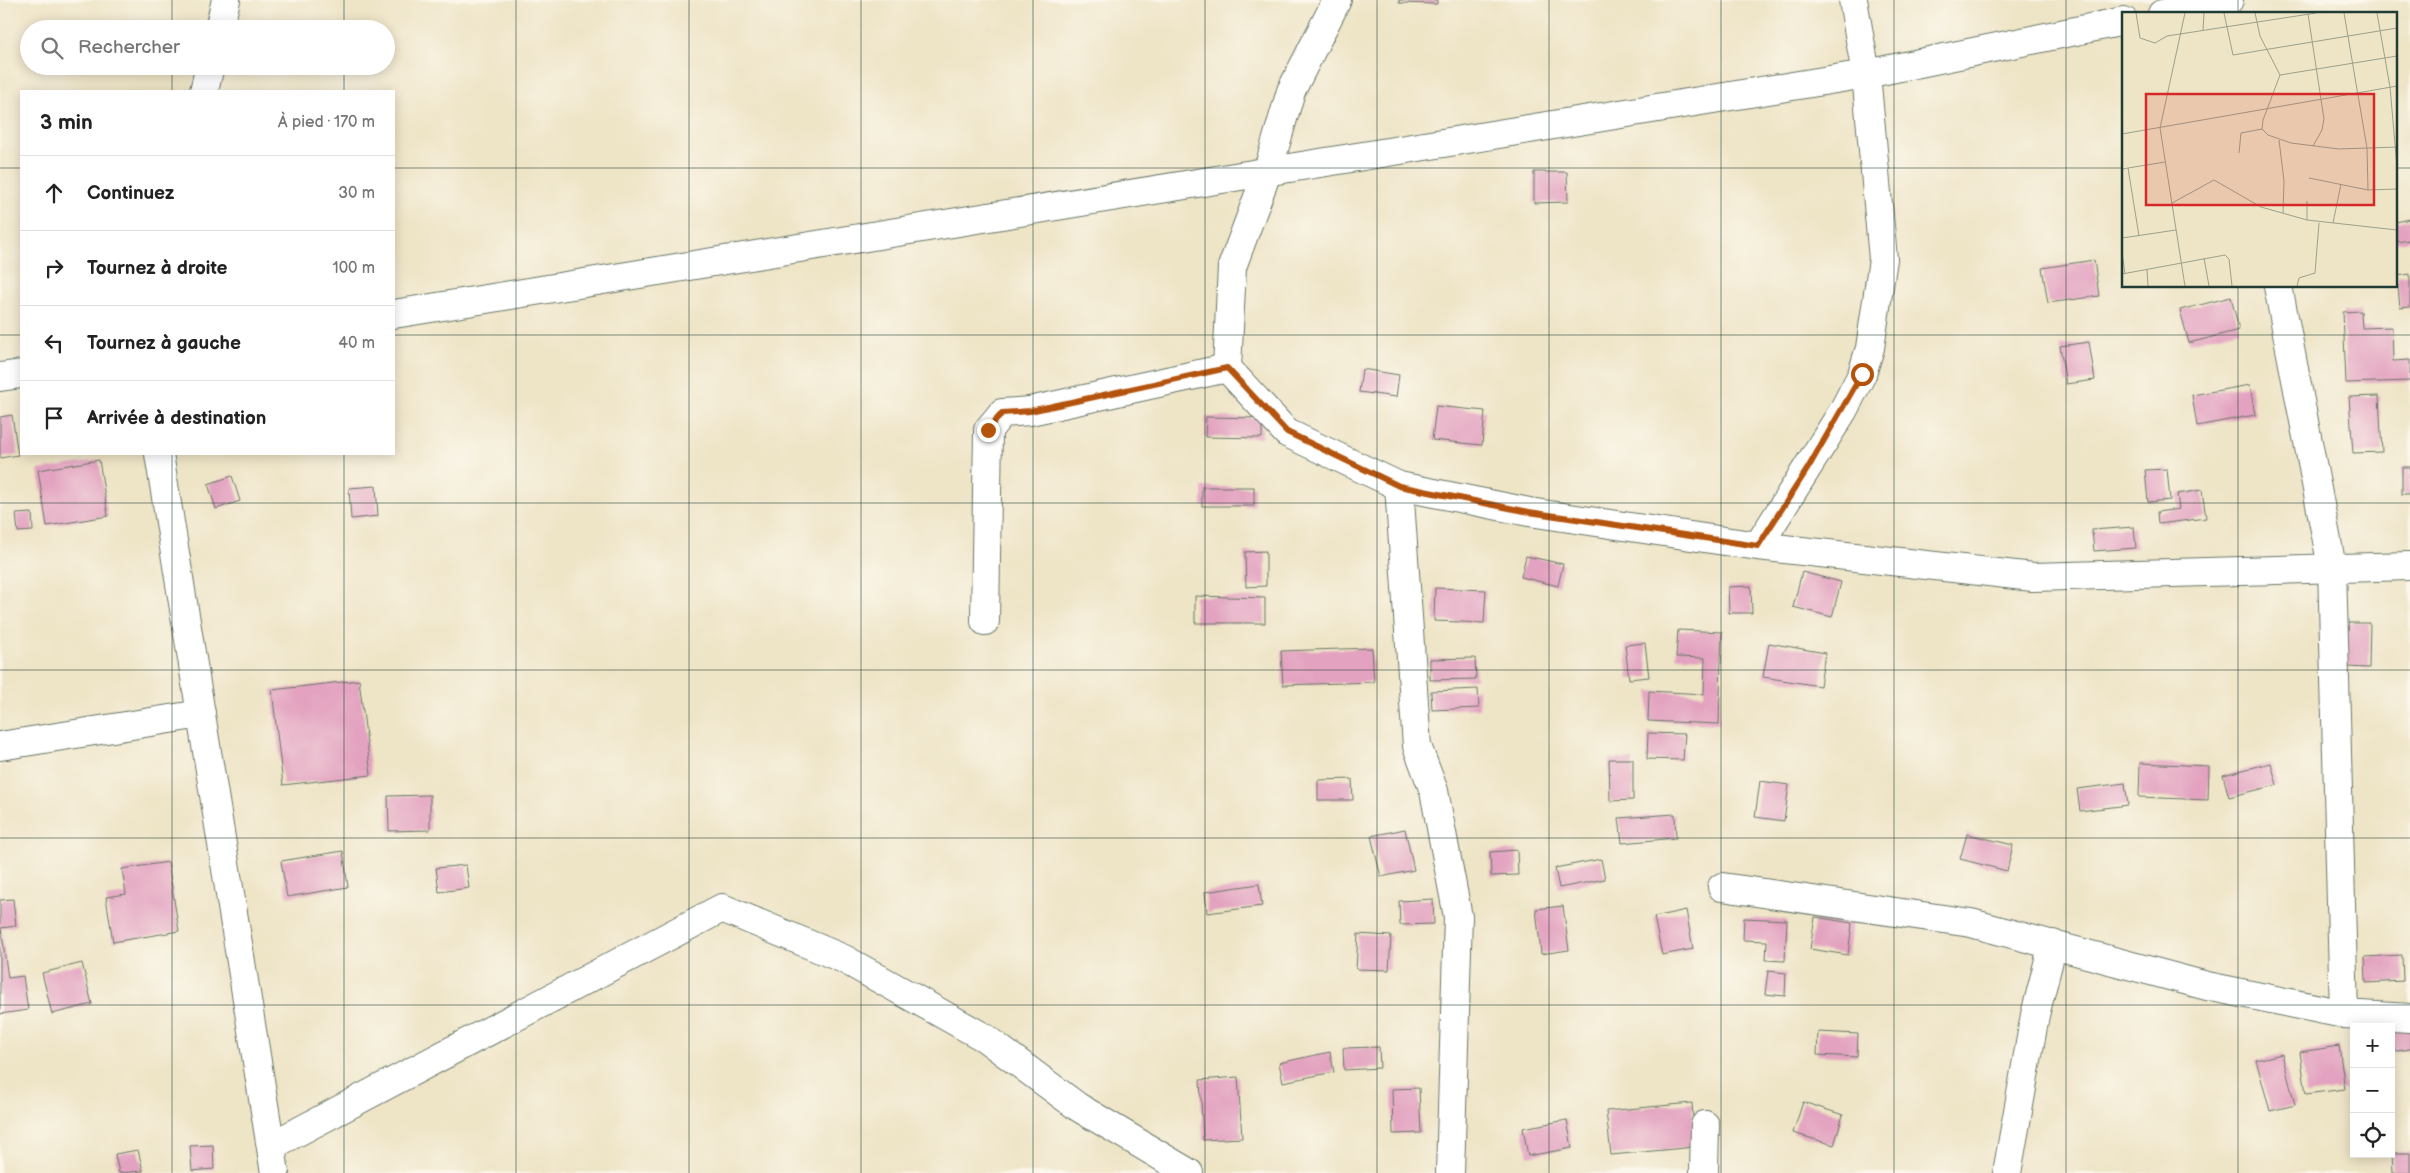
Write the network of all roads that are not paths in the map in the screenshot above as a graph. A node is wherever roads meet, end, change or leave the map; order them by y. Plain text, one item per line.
1 (226, 0) edge
2 (1338, 0) edge
3 (1854, 0) edge
4 (2226, 4) edge
5 (2175, 12) edge
6 (221, 20) edge
7 (2122, 22) edge
8 (1866, 74) junction
9 (208, 75) edge
10 (204, 90) edge
11 (1268, 170) junction
12 (2278, 288) edge
13 (395, 314) edge
14 (1227, 368) junction
15 (20, 374) edge
16 (0, 378) edge
17 (159, 455) edge
18 (1399, 486) junction
19 (1758, 546) junction
20 (2410, 566) edge
21 (2332, 567) junction
22 (985, 621) dead end
23 (201, 714) junction
24 (0, 746) edge
25 (1722, 887) dead end
26 (2054, 944) junction
27 (2344, 1014) junction
28 (2410, 1018) edge
29 (1705, 1125) dead end
30 (271, 1146) junction
31 (275, 1173) edge
32 (1189, 1173) edge
33 (1450, 1173) edge
34 (1704, 1173) edge
35 (2007, 1173) edge

1 - 6 street
2 - 11 street
3 - 8 street
4 - 5 street
7 - 8 street
8 - 11 street
8 - 19 street
9 - 10 street
11 - 13 street
11 - 14 street
12 - 21 street
14 - 18 street
14 - 22 street
15 - 16 street
17 - 23 street
18 - 19 street
18 - 33 street
19 - 21 street
20 - 21 street
21 - 27 street
23 - 24 street
23 - 30 street
25 - 26 street
26 - 27 street
26 - 35 street
27 - 28 street
29 - 34 street
30 - 31 street
30 - 32 street

